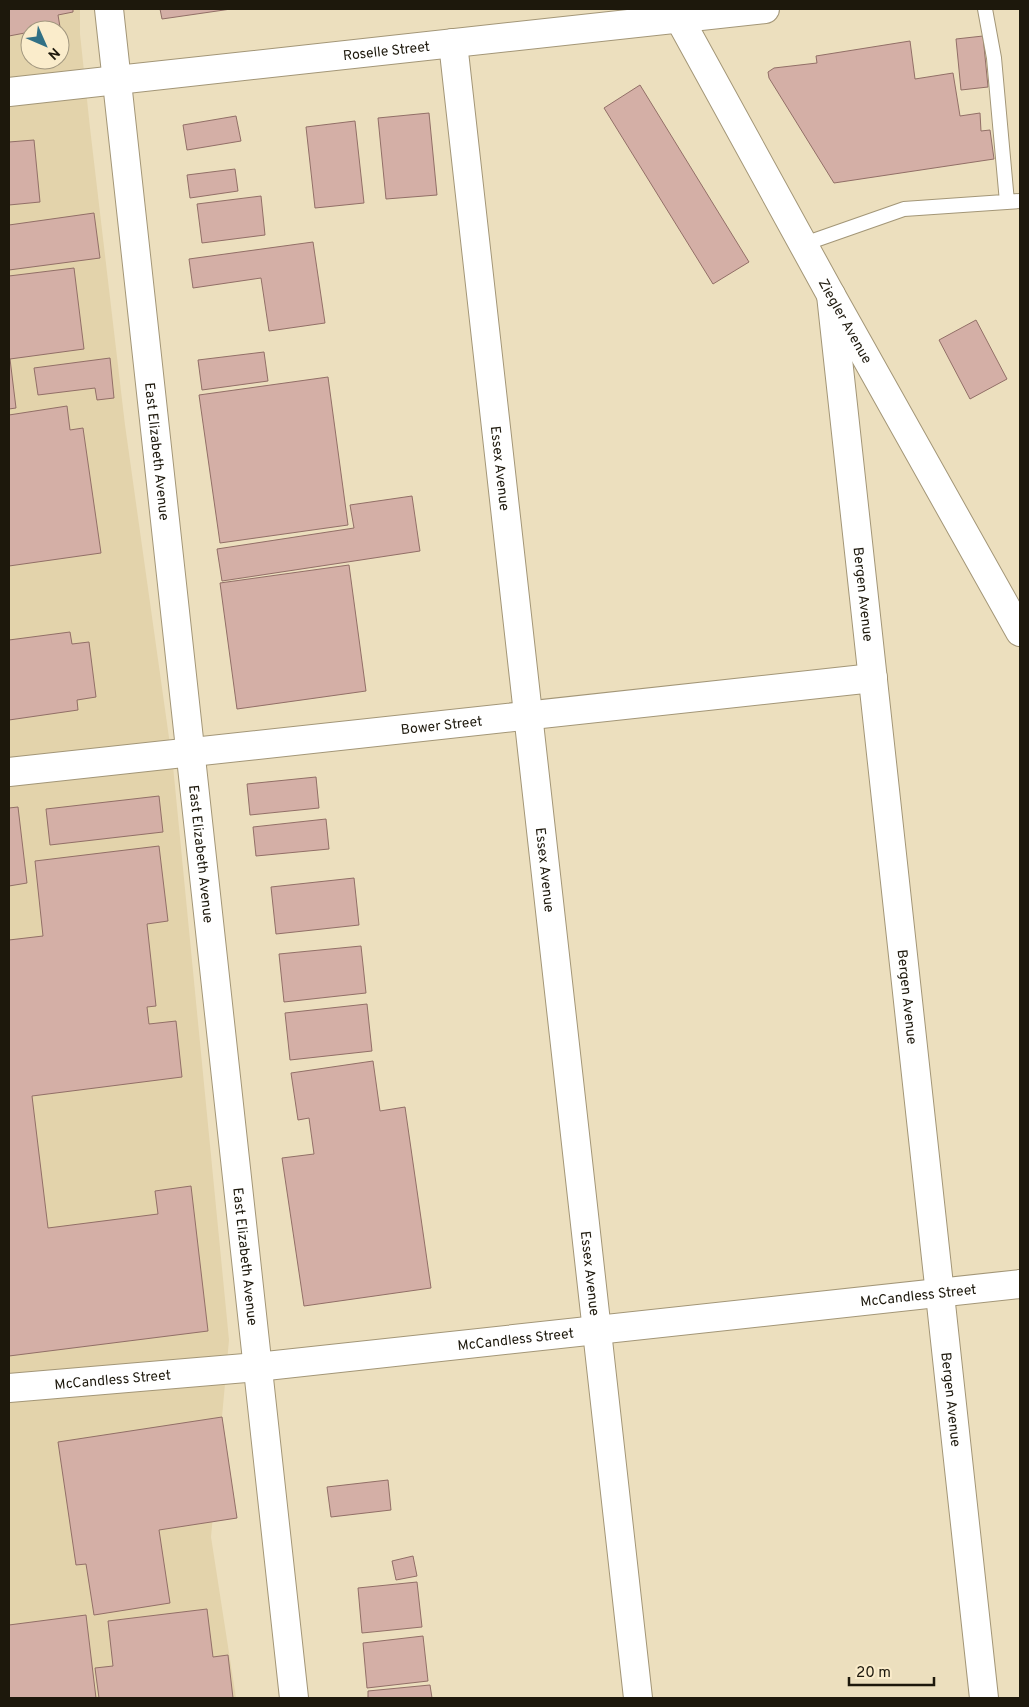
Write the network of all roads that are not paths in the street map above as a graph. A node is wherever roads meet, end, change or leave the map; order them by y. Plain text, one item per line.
1 (109, 9) edge
2 (765, 9) edge
3 (985, 9) edge
4 (677, 13) edge
5 (453, 43) junction
6 (117, 80) junction
7 (9, 92) edge
8 (1014, 202) edge
9 (804, 244) junction
10 (831, 295) junction
11 (1020, 632) edge
12 (873, 678) junction
13 (528, 716) junction
14 (190, 752) junction
15 (9, 772) edge
16 (1020, 1284) edge
17 (940, 1293) junction
18 (597, 1330) junction
19 (257, 1367) junction
20 (9, 1388) edge
21 (294, 1698) edge
22 (638, 1698) edge
23 (984, 1698) edge

1 - 6 street, East Elizabeth Avenue
2 - 4 street, Roselle Street
3 - 8 lane
4 - 5 street, Roselle Street
4 - 9 street, Ziegler Avenue
5 - 6 street, Roselle Street
5 - 13 street, Essex Avenue
6 - 7 street, Roselle Street
6 - 14 street, East Elizabeth Avenue
8 - 9 lane
9 - 10 street, Ziegler Avenue
10 - 11 street, Ziegler Avenue
10 - 12 street, Bergen Avenue
12 - 13 street, Bower Street
12 - 17 street, Bergen Avenue
13 - 14 street, Bower Street
13 - 18 street, Essex Avenue
14 - 15 street, Bower Street
14 - 19 street, East Elizabeth Avenue
16 - 17 street, McCandless Street
17 - 18 street, McCandless Street
17 - 23 street, Bergen Avenue
18 - 19 street, McCandless Street
18 - 22 street, Essex Avenue
19 - 20 street, McCandless Street
19 - 21 street, East Elizabeth Avenue

